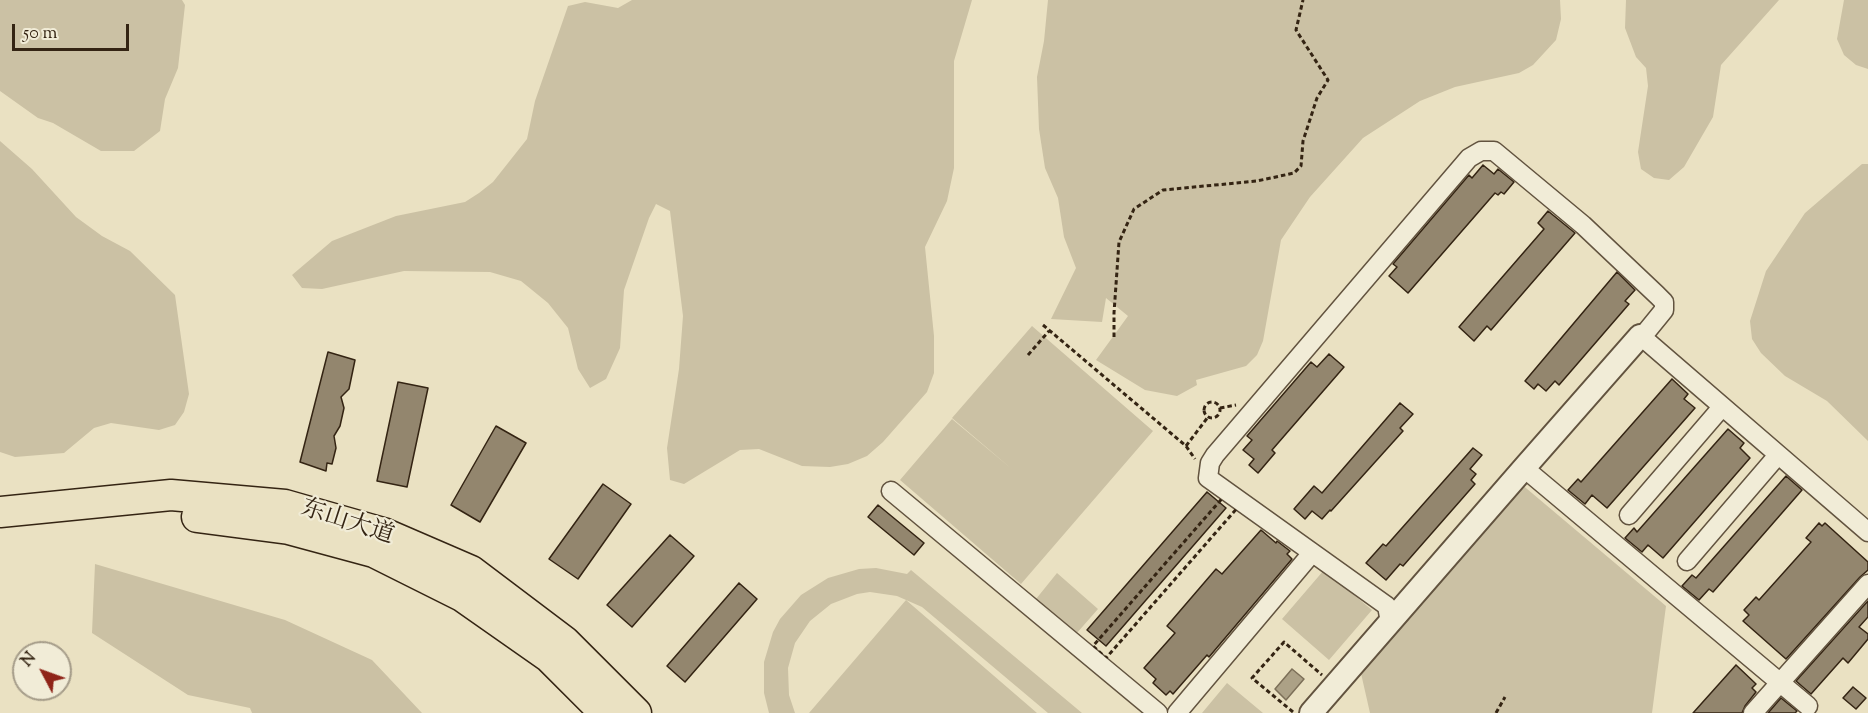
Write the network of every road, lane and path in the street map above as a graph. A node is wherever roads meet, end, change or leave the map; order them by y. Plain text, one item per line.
1 (1303, 0) edge
2 (1043, 325) dead end
3 (1049, 331) junction
4 (1114, 337) dead end
5 (1642, 337) junction
6 (1028, 355) dead end
7 (1238, 404) dead end
8 (1722, 407) junction
9 (1220, 408) junction
10 (1208, 417) junction
11 (1186, 446) junction
12 (1778, 455) junction
13 (1524, 468) junction
14 (1208, 478) junction
15 (891, 491) dead end
16 (0, 512) edge
17 (1629, 515) dead end
18 (0, 531) edge
19 (1868, 532) edge
20 (1312, 553) junction
21 (1687, 561) dead end
22 (1868, 584) edge
23 (1390, 622) junction
24 (1093, 646) joint
25 (1324, 677) dead end
26 (1780, 683) junction
27 (1505, 697) dead end
28 (1808, 706) dead end
29 (1302, 712) edge
30 (605, 713) edge
31 (636, 713) edge
32 (1158, 713) edge
33 (1177, 713) edge
34 (1496, 713) edge
35 (1753, 713) edge

1 - 4 path
2 - 3 path
3 - 6 path
3 - 11 path
5 - 8 street
5 - 13 street
5 - 14 street
7 - 9 path
8 - 12 street
8 - 17 street
9 - 10 path
9 - 10 path
10 - 11 path
11 - 14 path
12 - 19 street
12 - 21 street
13 - 23 street
13 - 26 street
14 - 20 street
15 - 32 street
16 - 31 main road, 东山大道
18 - 30 main road, 东山大道
20 - 23 street
20 - 33 street
22 - 26 street
23 - 29 street
24 - 24 path
25 - 29 path
26 - 28 street
26 - 35 street
27 - 34 path

